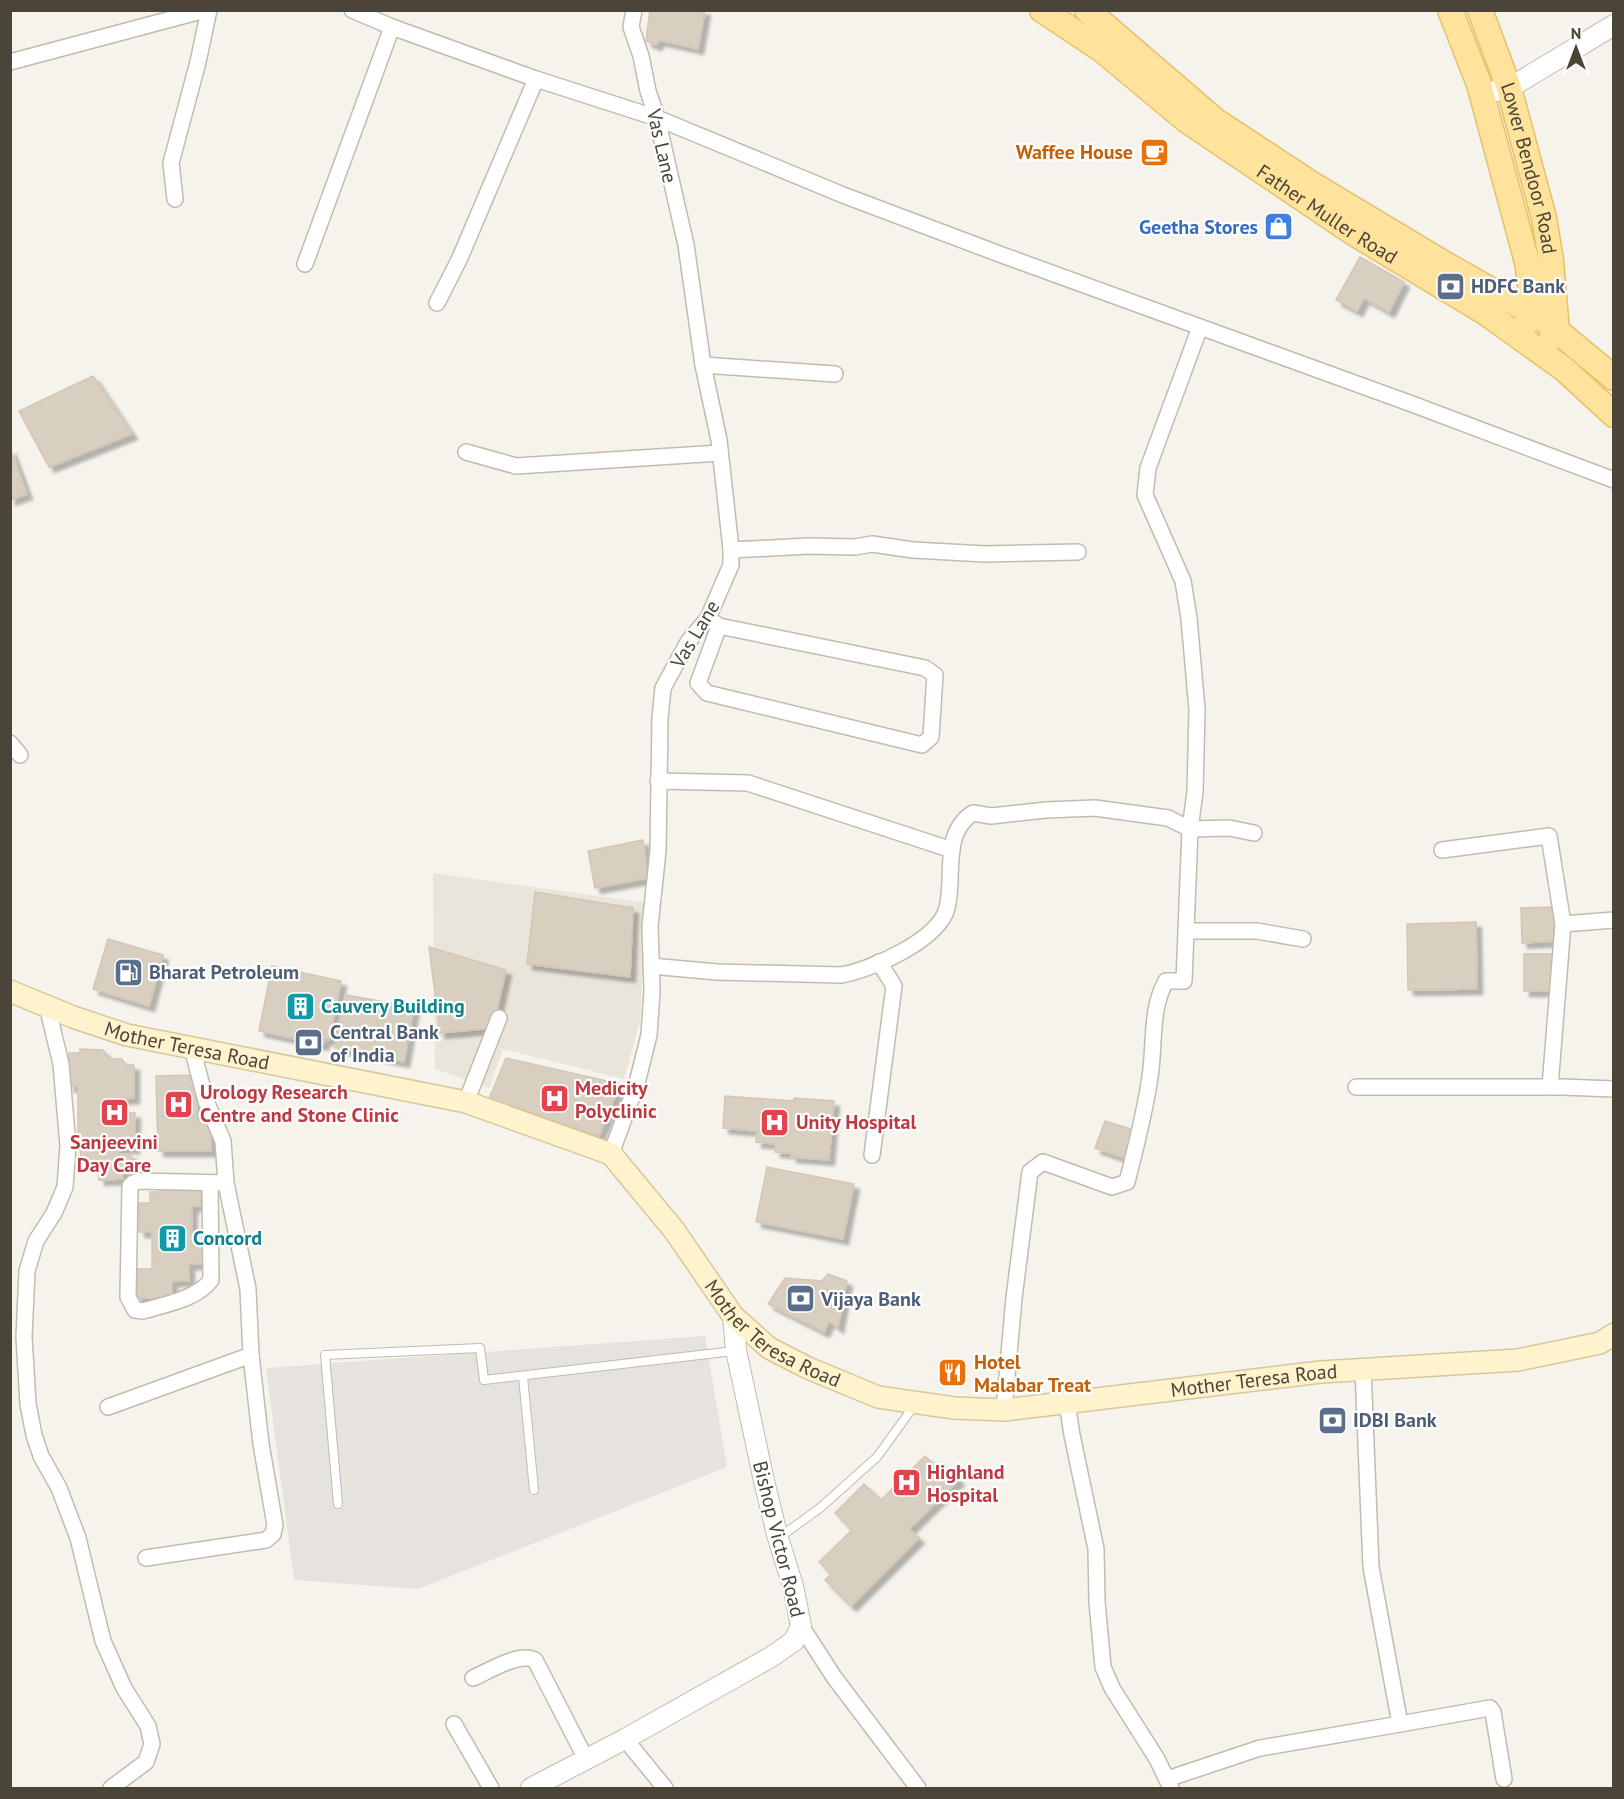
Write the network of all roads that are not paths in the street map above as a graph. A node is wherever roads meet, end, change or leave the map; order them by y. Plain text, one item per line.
1 (204, 10) edge
2 (209, 10) edge
3 (352, 10) edge
4 (634, 10) edge
5 (1042, 10) edge
6 (1087, 10) edge
7 (1450, 10) edge
8 (1480, 10) edge
9 (1614, 25) edge
10 (392, 27) junction
11 (10, 62) edge
12 (536, 79) junction
13 (1509, 88) junction
14 (1482, 94) junction
15 (657, 118) junction
16 (175, 199) dead end
17 (305, 264) dead end
18 (437, 303) dead end
19 (1534, 314) junction
20 (1200, 327) junction
21 (1557, 332) junction
22 (1517, 336) junction
23 (1539, 351) junction
24 (703, 365) junction
25 (835, 374) dead end
26 (1614, 378) edge
27 (1603, 392) edge
28 (1614, 415) edge
29 (466, 452) dead end
30 (720, 453) junction
31 (1614, 480) edge
32 (731, 550) junction
33 (1078, 552) dead end
34 (713, 622) junction
35 (658, 781) junction
36 (1190, 828) junction
37 (1254, 833) dead end
38 (952, 850) junction
39 (1442, 850) dead end
40 (1614, 920) edge
41 (1563, 924) junction
42 (1186, 931) junction
43 (1303, 939) dead end
44 (879, 962) junction
45 (651, 966) junction
46 (10, 991) edge
47 (47, 1006) junction
48 (499, 1018) dead end
49 (192, 1048) junction
50 (1550, 1087) junction
51 (1356, 1088) dead end
52 (1614, 1089) edge
53 (466, 1102) junction
54 (611, 1154) junction
55 (872, 1155) dead end
56 (210, 1183) junction
57 (226, 1183) junction
58 (732, 1316) junction
59 (1614, 1334) edge
60 (736, 1350) junction
61 (251, 1355) junction
62 (1363, 1369) junction
63 (523, 1377) junction
64 (916, 1402) junction
65 (1068, 1402) junction
66 (108, 1407) dead end
67 (1004, 1410) junction
68 (534, 1490) dead end
69 (338, 1504) dead end
70 (778, 1538) junction
71 (146, 1558) dead end
72 (801, 1626) junction
73 (473, 1678) dead end
74 (1400, 1724) junction
75 (454, 1725) dead end
76 (625, 1739) junction
77 (586, 1759) junction
78 (1504, 1779) dead end
79 (1169, 1784) edge
80 (111, 1788) edge
81 (491, 1788) edge
82 (531, 1788) edge
83 (665, 1788) edge
84 (918, 1788) edge

1 - 11 street
2 - 16 street
3 - 10 street
4 - 15 street, Vas Lane
5 - 22 main road, Father Muller Road
6 - 19 main road
7 - 14 main road
8 - 13 main road, Lower Bendoor Road
9 - 13 street
10 - 12 street
10 - 17 street
12 - 15 street
12 - 18 street
13 - 14 street
13 - 21 main road, Lower Bendoor Road
14 - 19 main road
15 - 20 street
15 - 24 street, Vas Lane
19 - 21 main road
19 - 22 main road
20 - 31 street
20 - 36 street
21 - 23 main road
21 - 26 main road
22 - 23 main road, Father Muller Road
23 - 27 main road, Father Muller Road
24 - 25 street
24 - 30 street, Vas Lane
27 - 28 main road, Father Muller Road
29 - 30 street
30 - 32 street, Vas Lane
32 - 33 street
32 - 34 street, Vas Lane
34 - 34 street
34 - 35 street, Vas Lane
35 - 38 street
35 - 45 street, Vas Lane
36 - 37 street
36 - 38 street
36 - 42 street
38 - 44 street
39 - 41 street
40 - 41 street
41 - 50 street
42 - 43 street
42 - 67 street
44 - 45 street
44 - 55 street
45 - 54 street, Vas Lane
46 - 47 main road, Mother Teresa Road
47 - 49 main road, Mother Teresa Road
47 - 80 street
48 - 53 street
49 - 53 main road, Mother Teresa Road
49 - 57 street
50 - 51 street
50 - 52 street
53 - 54 main road, Mother Teresa Road
54 - 58 main road, Mother Teresa Road
56 - 56 street
56 - 57 street
57 - 61 street
58 - 60 street, Bishop Victor Road
58 - 64 main road, Mother Teresa Road
59 - 62 main road, Mother Teresa Road
60 - 63 lane
60 - 70 street, Bishop Victor Road
61 - 66 street
61 - 71 street
62 - 65 main road, Mother Teresa Road
62 - 74 street
63 - 68 lane
63 - 69 lane
64 - 67 main road, Mother Teresa Road
64 - 70 lane
65 - 67 main road, Mother Teresa Road
65 - 79 street
70 - 72 street, Bishop Victor Road
72 - 76 street, Bishop Victor Road
72 - 84 street
73 - 77 street
74 - 78 street
74 - 79 street
75 - 81 street
76 - 77 street, Bishop Victor Road
76 - 83 street
77 - 82 street, Bishop Victor Road

